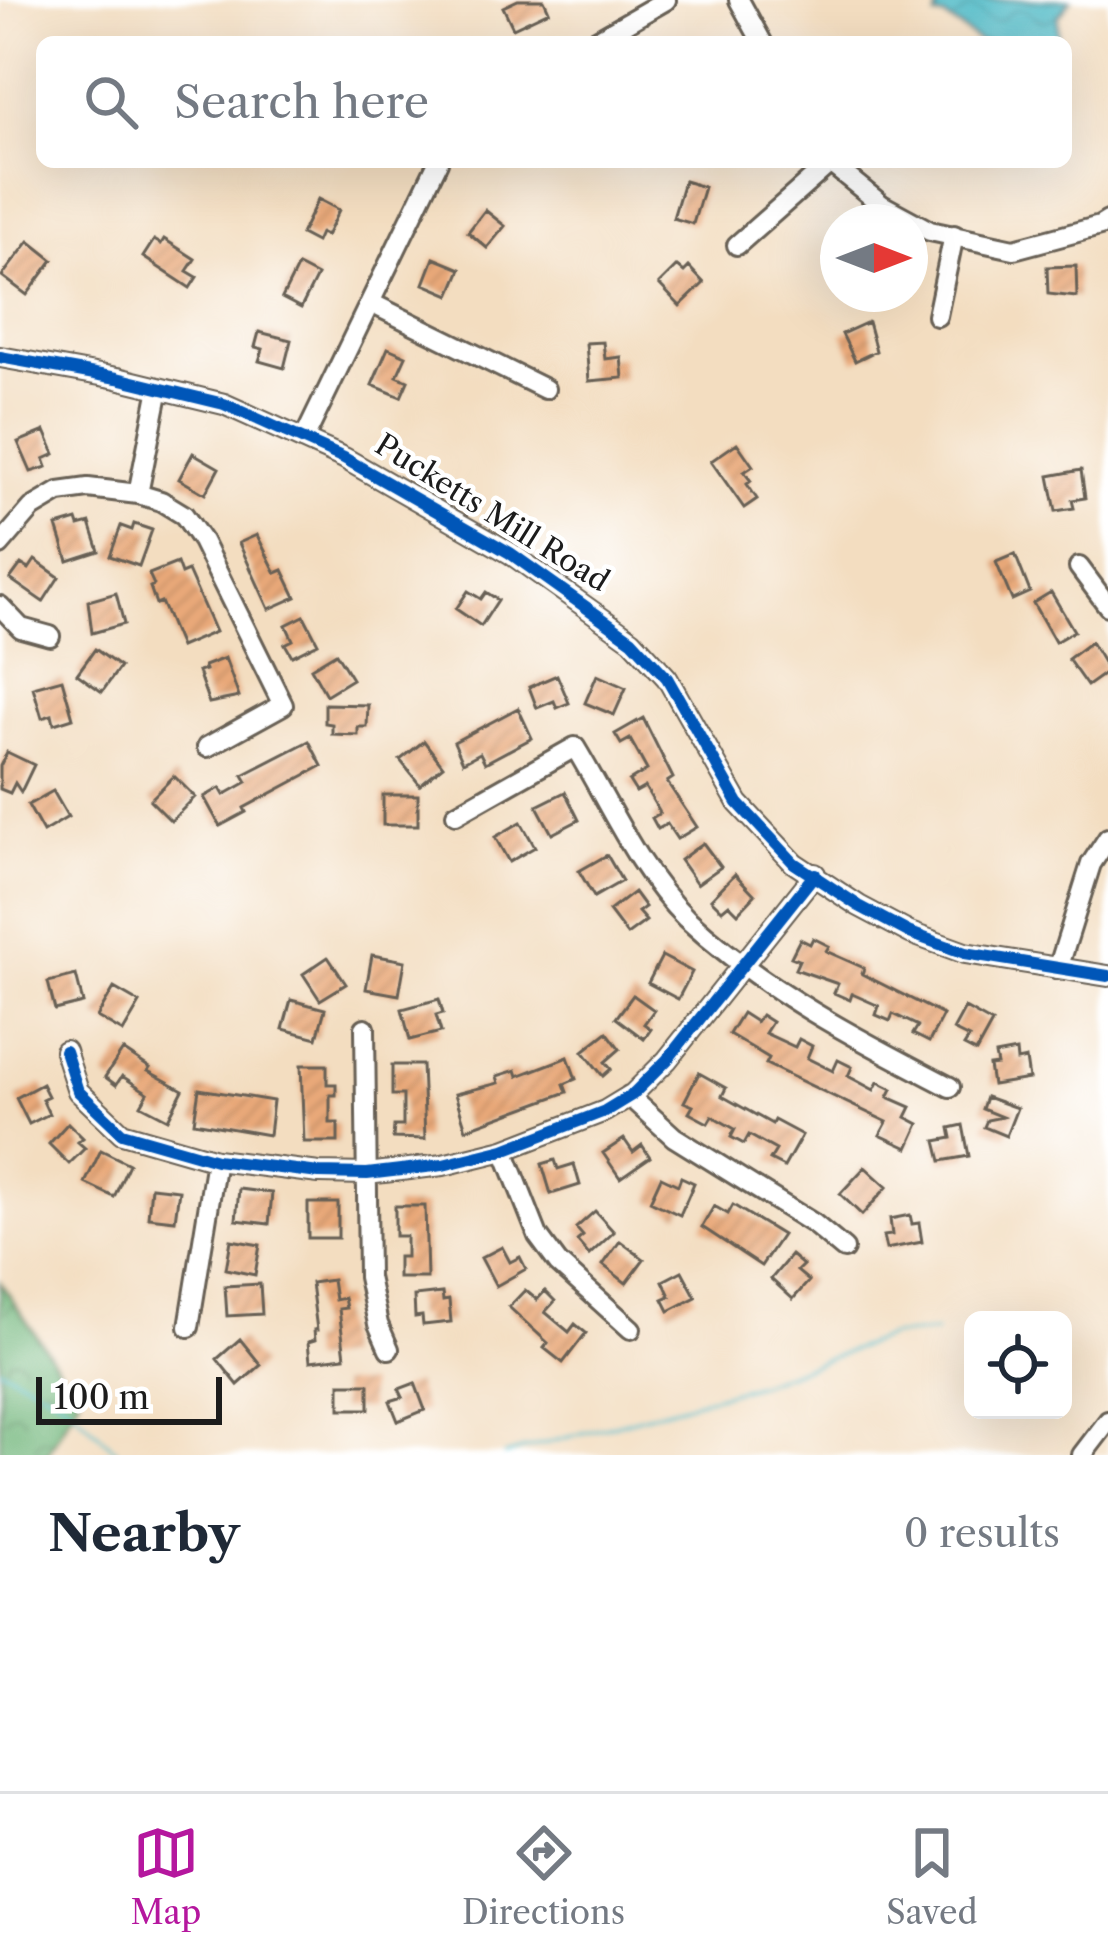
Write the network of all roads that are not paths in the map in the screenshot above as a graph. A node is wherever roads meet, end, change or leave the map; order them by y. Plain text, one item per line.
1 (666, 0) edge
2 (739, 0) edge
3 (603, 36) edge
4 (759, 36) edge
5 (435, 168) edge
6 (822, 168) edge
7 (836, 168) edge
8 (1108, 221) edge
9 (954, 235) junction
10 (737, 245) dead end
11 (371, 303) junction
12 (937, 316) dead end
13 (0, 357) edge
14 (159, 388) junction
15 (545, 389) dead end
16 (304, 439) junction
17 (139, 494) junction
18 (0, 545) edge
19 (1079, 567) dead end
20 (0, 606) edge
21 (1108, 606) edge
22 (50, 636) dead end
23 (207, 747) dead end
24 (456, 814) dead end
25 (1108, 838) edge
26 (815, 874) junction
27 (742, 963) junction
28 (1058, 969) junction
29 (1108, 976) edge
30 (365, 1028) dead end
31 (65, 1052) dead end
32 (950, 1087) dead end
33 (629, 1096) junction
34 (504, 1150) junction
35 (216, 1160) junction
36 (367, 1174) junction
37 (844, 1249) dead end
38 (189, 1327) dead end
39 (631, 1329) dead end
40 (389, 1349) dead end
41 (1108, 1421) edge
42 (1082, 1455) edge

1 - 3 street
2 - 4 street
5 - 11 street
6 - 10 street
7 - 9 street
8 - 9 street
9 - 12 street
11 - 15 street
11 - 16 street
13 - 14 street, Pucketts Mill Road
14 - 16 street, Pucketts Mill Road
14 - 17 street
16 - 26 street, Pucketts Mill Road
17 - 18 street
17 - 23 street
19 - 21 street
20 - 22 street
24 - 27 street
25 - 28 street
26 - 27 street
26 - 28 street, Pucketts Mill Road
27 - 32 street
27 - 33 street
28 - 29 street, Pucketts Mill Road
30 - 36 street
31 - 35 street
33 - 34 street
33 - 37 street
34 - 36 street
34 - 39 street
35 - 36 street
35 - 38 street
36 - 40 street
41 - 42 street

